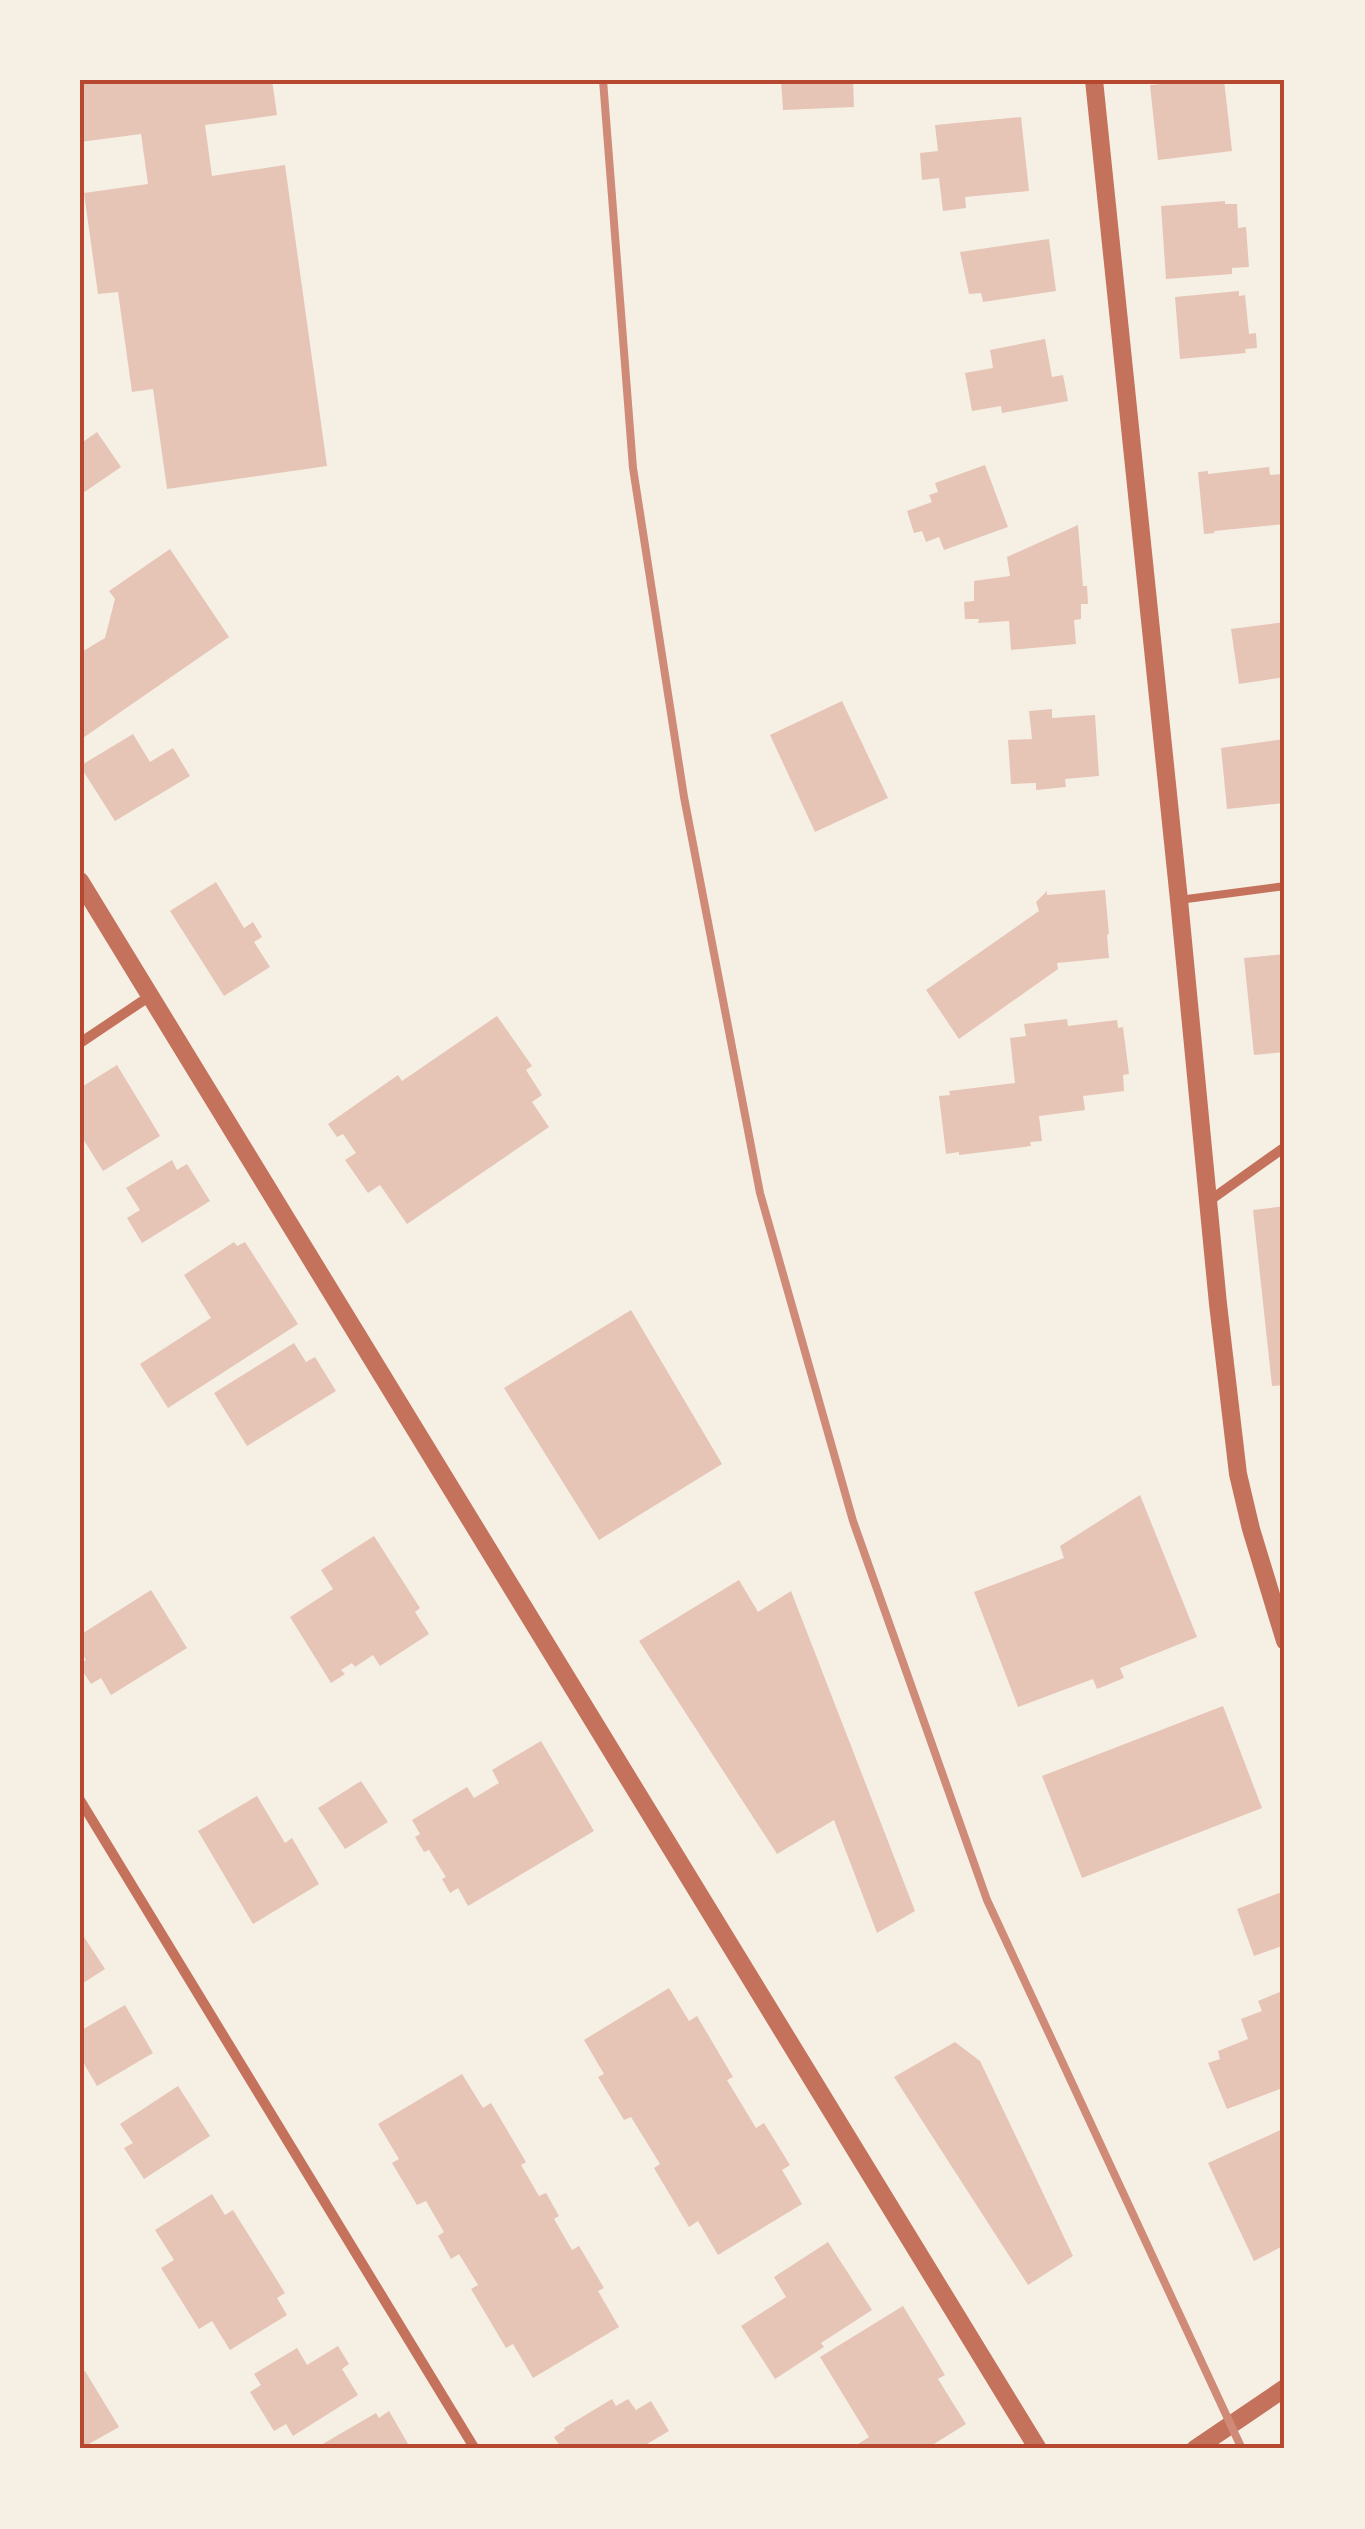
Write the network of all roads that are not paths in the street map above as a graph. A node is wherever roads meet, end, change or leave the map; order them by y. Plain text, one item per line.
1 (1094, 80) edge
2 (80, 880) edge
3 (1285, 886) edge
4 (1179, 900) junction
5 (150, 996) junction
6 (80, 1043) edge
7 (1285, 1146) edge
8 (1208, 1202) junction
9 (1285, 1641) edge
10 (80, 1800) edge
11 (1285, 2388) edge
12 (475, 2449) edge
13 (1038, 2449) edge
14 (1195, 2449) edge

1 - 4 street
2 - 5 street
3 - 4 lane
4 - 8 street
5 - 6 street
5 - 13 street
7 - 8 street
8 - 9 street
10 - 12 street
11 - 14 street

